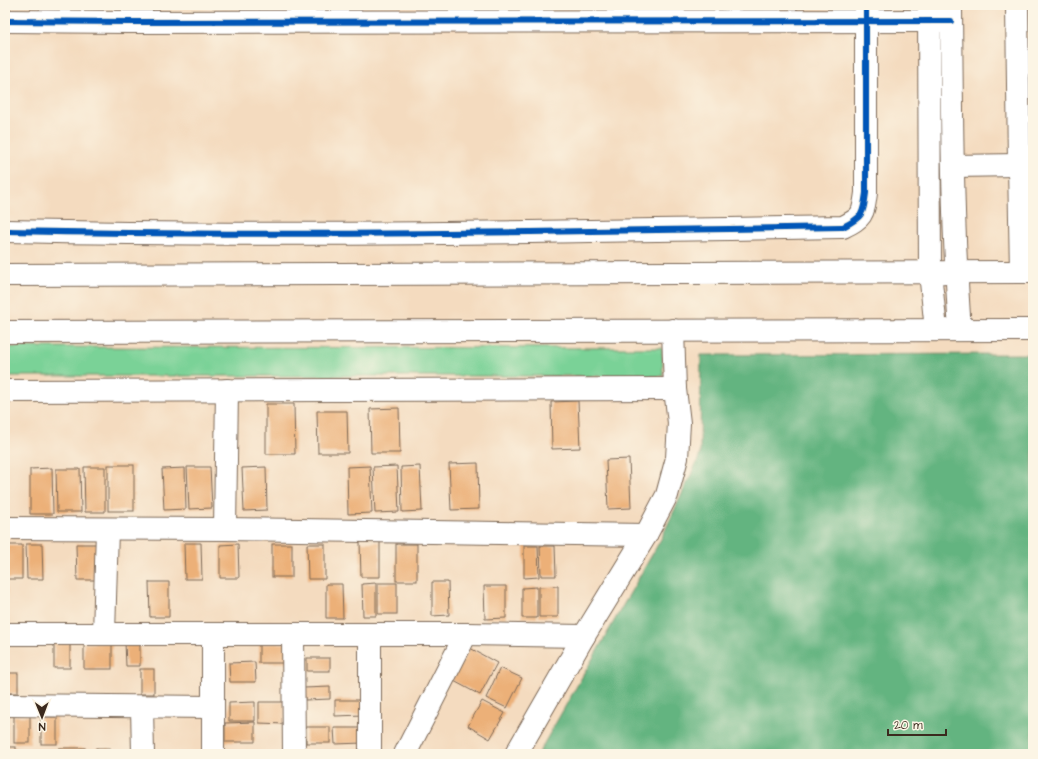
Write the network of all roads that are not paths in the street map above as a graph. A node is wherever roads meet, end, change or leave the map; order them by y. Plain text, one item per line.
1 (1022, 11) edge
2 (691, 13) edge
3 (866, 13) edge
4 (929, 13) edge
5 (951, 13) edge
6 (129, 14) edge
7 (5, 21) edge
8 (1019, 165) junction
9 (953, 166) junction
10 (1027, 230) edge
11 (5, 231) edge
12 (930, 272) junction
13 (956, 272) junction
14 (1027, 272) edge
15 (5, 274) edge
16 (673, 330) junction
17 (936, 330) junction
18 (960, 330) junction
19 (1033, 330) edge
20 (5, 332) edge
21 (675, 389) junction
22 (227, 390) junction
23 (5, 391) edge
24 (5, 528) edge
25 (107, 529) junction
26 (225, 529) junction
27 (646, 535) junction
28 (5, 634) edge
29 (104, 634) junction
30 (213, 634) junction
31 (293, 634) junction
32 (370, 634) junction
33 (466, 634) junction
34 (584, 636) junction
35 (5, 705) edge
36 (142, 707) junction
37 (213, 707) junction
38 (142, 754) edge
39 (213, 754) edge
40 (294, 754) edge
41 (370, 754) edge
42 (405, 754) edge
43 (516, 754) edge

1 - 8 street
2 - 3 street
2 - 6 street
3 - 4 street
3 - 11 street
4 - 5 street
4 - 12 street
5 - 9 street
6 - 7 street
8 - 9 street
8 - 10 street
9 - 13 street
10 - 14 street
12 - 13 street
12 - 15 street
12 - 17 street
13 - 14 street
13 - 18 street
16 - 17 street
16 - 20 street
16 - 21 street
17 - 18 street
18 - 19 street
21 - 22 street
21 - 27 street
22 - 23 street
22 - 26 street
24 - 25 street
25 - 26 street
25 - 29 street
26 - 27 street
27 - 34 street
28 - 29 street
29 - 30 street
30 - 31 street
30 - 37 street
31 - 32 street
31 - 40 street
32 - 33 street
32 - 41 street
33 - 34 street
33 - 42 street
34 - 43 street
35 - 36 street
36 - 37 street
36 - 38 street
37 - 39 street

